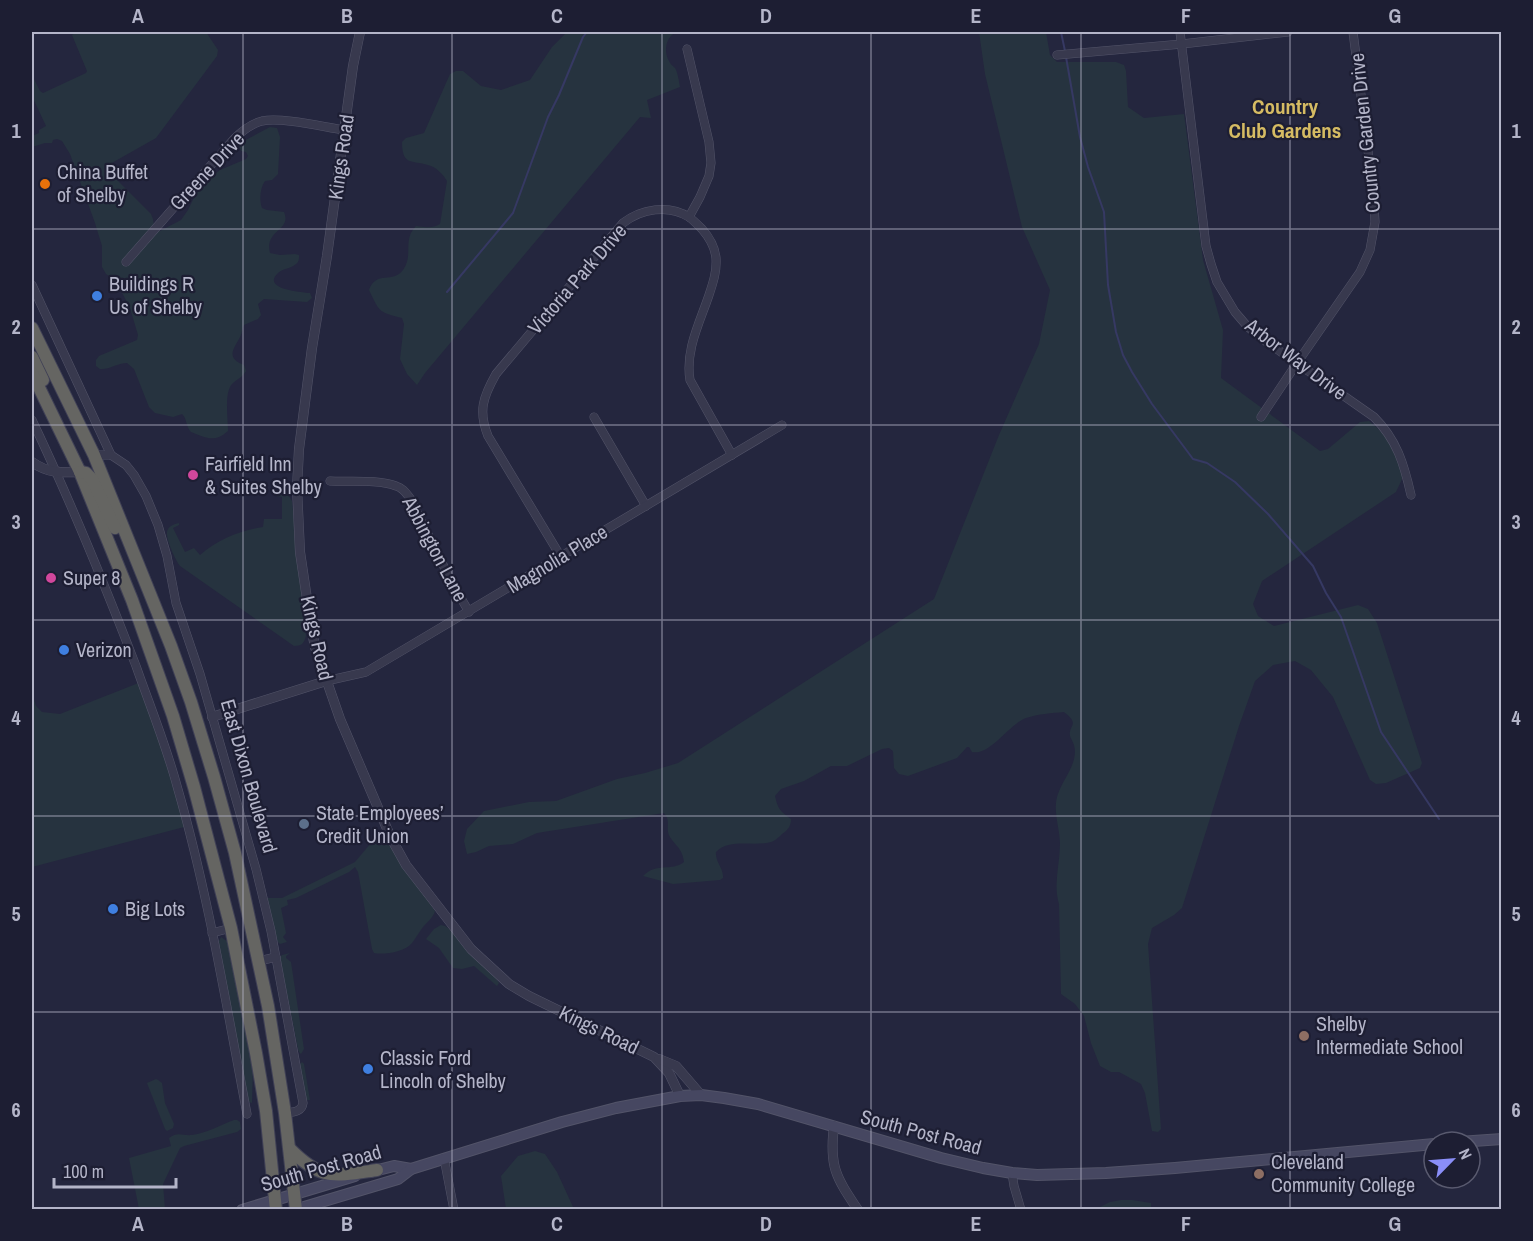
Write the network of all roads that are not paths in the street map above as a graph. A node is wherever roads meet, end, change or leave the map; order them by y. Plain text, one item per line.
1 (360, 32) edge
2 (1180, 32) edge
3 (1288, 32) edge
4 (1353, 32) edge
5 (1182, 44) junction
6 (687, 49) dead end
7 (1057, 55) dead end
8 (344, 130) junction
9 (689, 217) junction
10 (126, 261) dead end
11 (32, 285) edge
12 (32, 328) edge
13 (32, 357) edge
14 (1297, 363) junction
15 (32, 373) edge
16 (594, 417) dead end
17 (1261, 417) dead end
18 (32, 420) edge
19 (782, 425) dead end
20 (94, 455) junction
21 (111, 455) junction
22 (732, 455) junction
23 (32, 462) edge
24 (80, 472) junction
25 (57, 473) junction
26 (330, 481) dead end
27 (1411, 495) dead end
28 (646, 506) junction
29 (561, 557) junction
30 (140, 569) junction
31 (469, 612) junction
32 (326, 681) junction
33 (212, 717) junction
34 (231, 928) junction
35 (212, 933) junction
36 (276, 957) junction
37 (259, 961) junction
38 (654, 1057) junction
39 (701, 1095) junction
40 (680, 1096) junction
41 (285, 1113) junction
42 (247, 1114) dead end
43 (834, 1126) junction
44 (1502, 1139) edge
45 (1482, 1140) edge
46 (1422, 1145) edge
47 (290, 1149) junction
48 (444, 1158) junction
49 (411, 1169) junction
50 (377, 1170) junction
51 (1012, 1173) junction
52 (294, 1194) junction
53 (276, 1205) edge
54 (242, 1209) edge
55 (295, 1209) edge
56 (454, 1209) edge
57 (858, 1209) edge
58 (1021, 1209) edge

1 - 8 street, Kings Road
2 - 5 street, Arbor Way Drive
3 - 5 street
4 - 14 street, Country Garden Drive
5 - 7 street
5 - 14 street, Arbor Way Drive
6 - 9 street
8 - 10 street, Greene Drive
8 - 32 street, Kings Road
9 - 22 street
9 - 29 street, Victoria Park Drive
11 - 21 street, East Dixon Boulevard
12 - 20 highway, East Dixon Boulevard
13 - 20 highway
14 - 17 street, Country Garden Drive
14 - 27 street, Arbor Way Drive
15 - 24 highway
16 - 28 street
18 - 25 street
19 - 22 street, Magnolia Place
20 - 21 street
20 - 30 highway, East Dixon Boulevard
21 - 33 street, East Dixon Boulevard
22 - 28 street, Magnolia Place
23 - 25 street
24 - 25 street
24 - 30 highway
24 - 34 highway
25 - 35 street
26 - 31 street, Abbington Lane
28 - 29 street, Magnolia Place
29 - 31 street, Magnolia Place
30 - 37 highway, East Dixon Boulevard
31 - 32 street, Magnolia Place
32 - 33 street
32 - 38 street, Kings Road
33 - 36 street, East Dixon Boulevard
34 - 35 street
34 - 53 highway
35 - 42 street
36 - 37 street
36 - 41 street, East Dixon Boulevard
37 - 41 highway, East Dixon Boulevard
38 - 39 street
38 - 40 street, Kings Road
39 - 40 main road, South Post Road
39 - 43 main road, South Post Road
40 - 48 main road, South Post Road
41 - 47 highway, East Dixon Boulevard
43 - 51 main road, South Post Road
43 - 57 street
44 - 45 main road
46 - 51 main road, South Post Road
47 - 50 highway
47 - 52 highway, East Dixon Boulevard
48 - 49 main road, South Post Road
48 - 56 street
49 - 50 main road, South Post Road
49 - 55 main road, South Post Road
50 - 52 main road, South Post Road
51 - 58 street
52 - 53 main road, South Post Road
52 - 55 highway, East Dixon Boulevard
53 - 54 main road, South Post Road

